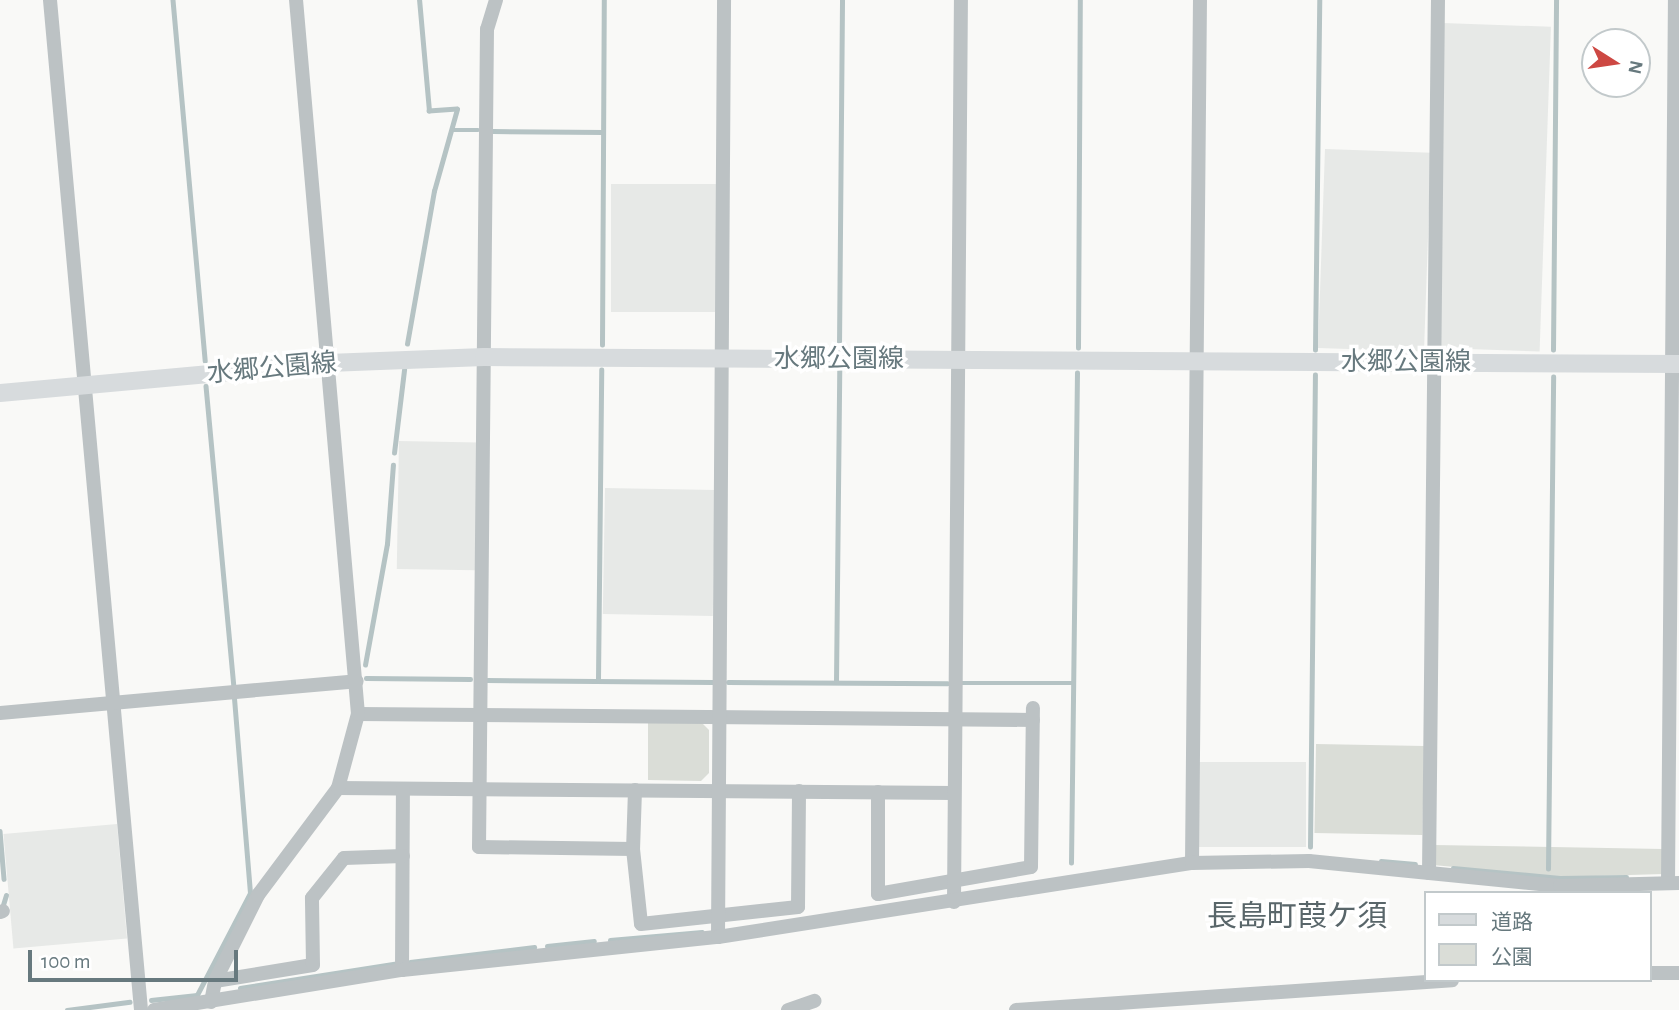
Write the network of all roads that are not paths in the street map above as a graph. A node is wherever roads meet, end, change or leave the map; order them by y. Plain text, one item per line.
1 (50, 0) edge
2 (296, 0) edge
3 (496, 0) edge
4 (724, 0) edge
5 (961, 0) edge
6 (1199, 0) edge
7 (1438, 0) edge
8 (1675, 0) edge
9 (484, 357) junction
10 (719, 360) junction
11 (957, 360) junction
12 (328, 363) junction
13 (1195, 363) junction
14 (1435, 363) junction
15 (1675, 364) edge
16 (84, 386) junction
17 (0, 393) edge
18 (357, 681) junction
19 (113, 703) junction
20 (0, 713) edge
21 (358, 715) junction
22 (480, 715) junction
23 (720, 718) junction
24 (954, 719) junction
25 (338, 788) junction
26 (402, 789) junction
27 (480, 789) junction
28 (635, 790) junction
29 (719, 791) junction
30 (799, 791) junction
31 (878, 792) junction
32 (954, 793) junction
33 (633, 849) junction
34 (403, 856) junction
35 (1192, 863) junction
36 (1429, 873) junction
37 (1671, 879) edge
38 (954, 882) junction
39 (954, 902) junction
40 (718, 917) junction
41 (718, 937) junction
42 (402, 970) junction
43 (1651, 973) edge
44 (1679, 973) edge
45 (215, 981) junction
46 (1424, 982) edge
47 (814, 1001) dead end
48 (215, 1006) edge
49 (141, 1010) edge
50 (154, 1010) edge
51 (788, 1010) edge
52 (1016, 1010) edge

1 - 16 street
2 - 12 street
3 - 9 street
4 - 10 street
5 - 11 street
6 - 13 street
7 - 14 street
8 - 15 street
9 - 10 main road, 水郷公園線
9 - 12 main road, 水郷公園線
9 - 22 street
10 - 11 main road, 水郷公園線
10 - 23 street
11 - 13 main road, 水郷公園線
11 - 24 street
12 - 16 main road, 水郷公園線
12 - 18 street
13 - 14 main road, 水郷公園線
13 - 35 street
14 - 15 main road, 水郷公園線
14 - 36 street
15 - 37 street
16 - 17 main road, 水郷公園線
16 - 19 street
18 - 19 street
18 - 21 street
19 - 20 street
19 - 49 street
21 - 22 street
21 - 25 street
22 - 23 street
22 - 27 street
23 - 24 street
23 - 29 street
24 - 32 street
24 - 38 street
25 - 26 street
25 - 45 street
26 - 27 street
26 - 34 street
27 - 28 street
27 - 33 street
28 - 29 street
28 - 33 street
29 - 30 street
29 - 40 street
30 - 31 street
30 - 40 street
31 - 32 street
31 - 38 street
32 - 38 street
33 - 40 street
34 - 42 street
34 - 45 street
35 - 36 street
35 - 39 street
36 - 37 street
38 - 39 street
39 - 41 street
40 - 41 street
41 - 42 street
42 - 48 street
43 - 44 street
45 - 48 street
46 - 52 street
47 - 51 street
48 - 50 street

